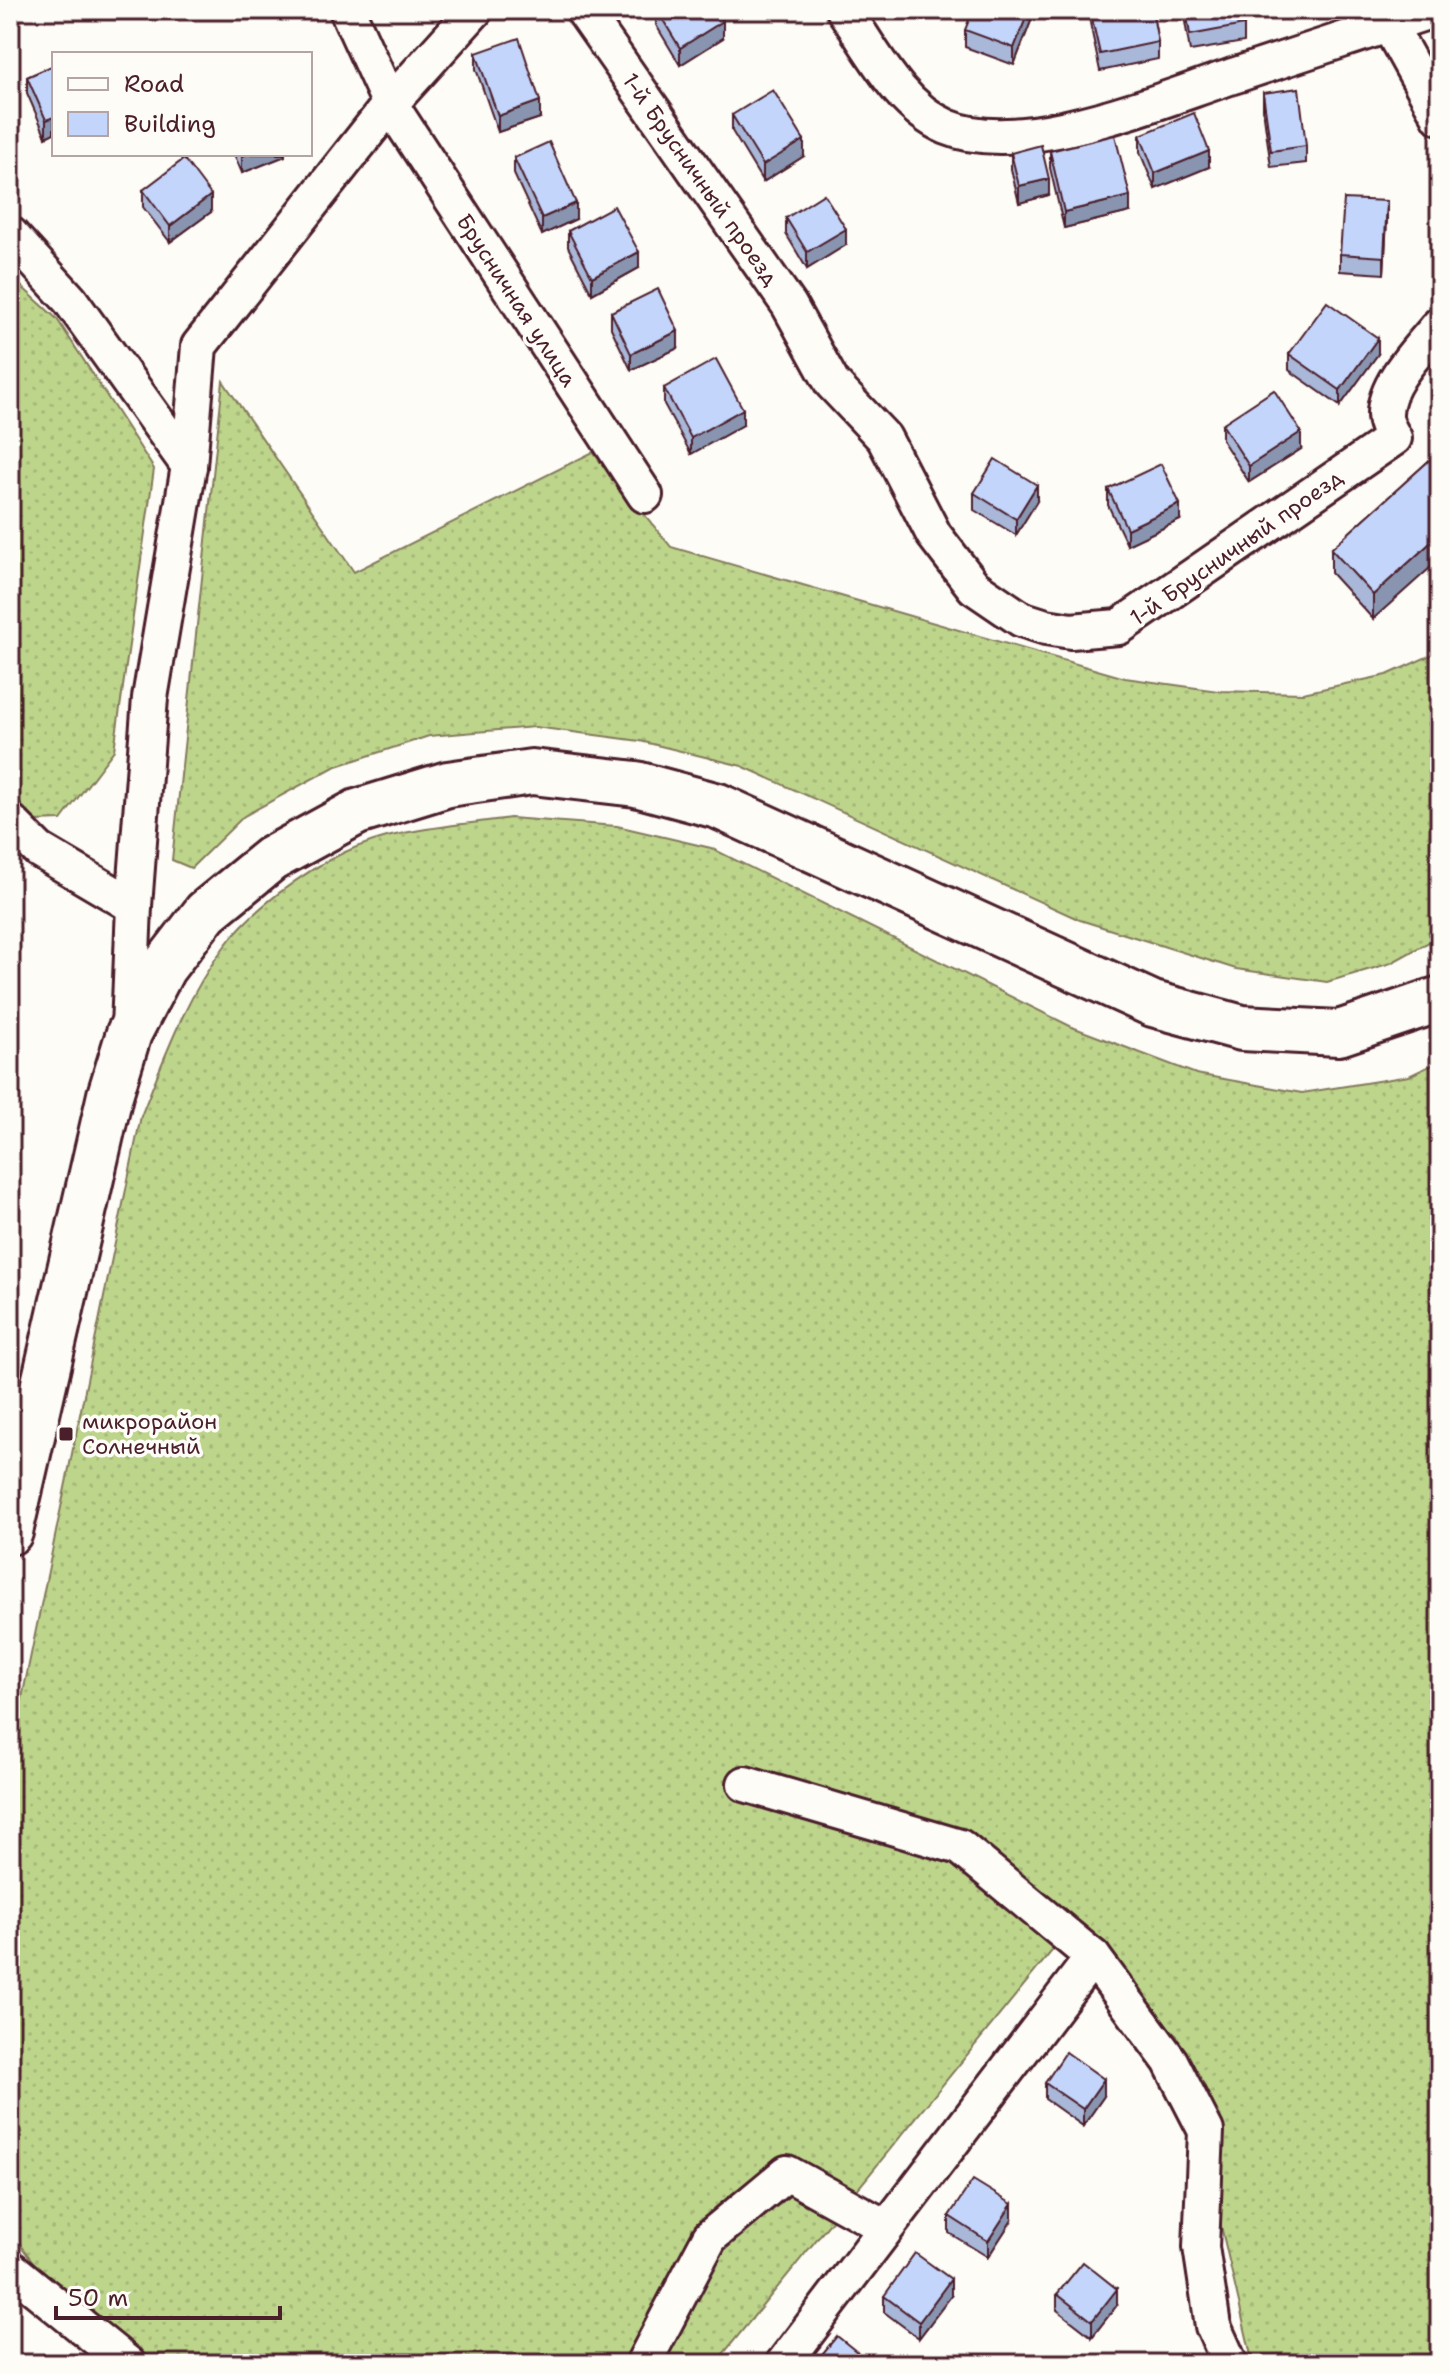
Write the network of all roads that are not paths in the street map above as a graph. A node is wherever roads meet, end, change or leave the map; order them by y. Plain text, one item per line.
1 (347, 10) edge
2 (475, 10) edge
3 (583, 10) edge
4 (844, 10) edge
5 (1433, 10) edge
6 (1386, 18) edge
7 (390, 104) junction
8 (1440, 117) edge
9 (10, 234) edge
10 (1440, 324) edge
11 (189, 466) junction
12 (645, 495) dead end
13 (10, 821) edge
14 (134, 906) junction
15 (1440, 999) edge
16 (129, 1033) junction
17 (16, 1483) edge
18 (10, 1532) edge
19 (745, 1784) dead end
20 (1093, 1957) junction
21 (885, 2227) junction
22 (10, 2268) edge
23 (128, 2364) edge
24 (643, 2364) edge
25 (783, 2364) edge
26 (1230, 2364) edge

1 - 7 street, Брусничная улица
2 - 7 street
3 - 10 street, 1-й Брусничный проезд
4 - 6 street
5 - 6 street
6 - 8 street
7 - 11 street
7 - 12 street, Брусничная улица
9 - 11 street
11 - 14 street
13 - 14 street
14 - 16 street
15 - 16 main road
16 - 17 main road
17 - 18 main road
19 - 20 street
20 - 21 street
20 - 26 street
21 - 24 street
21 - 25 street
22 - 23 street

